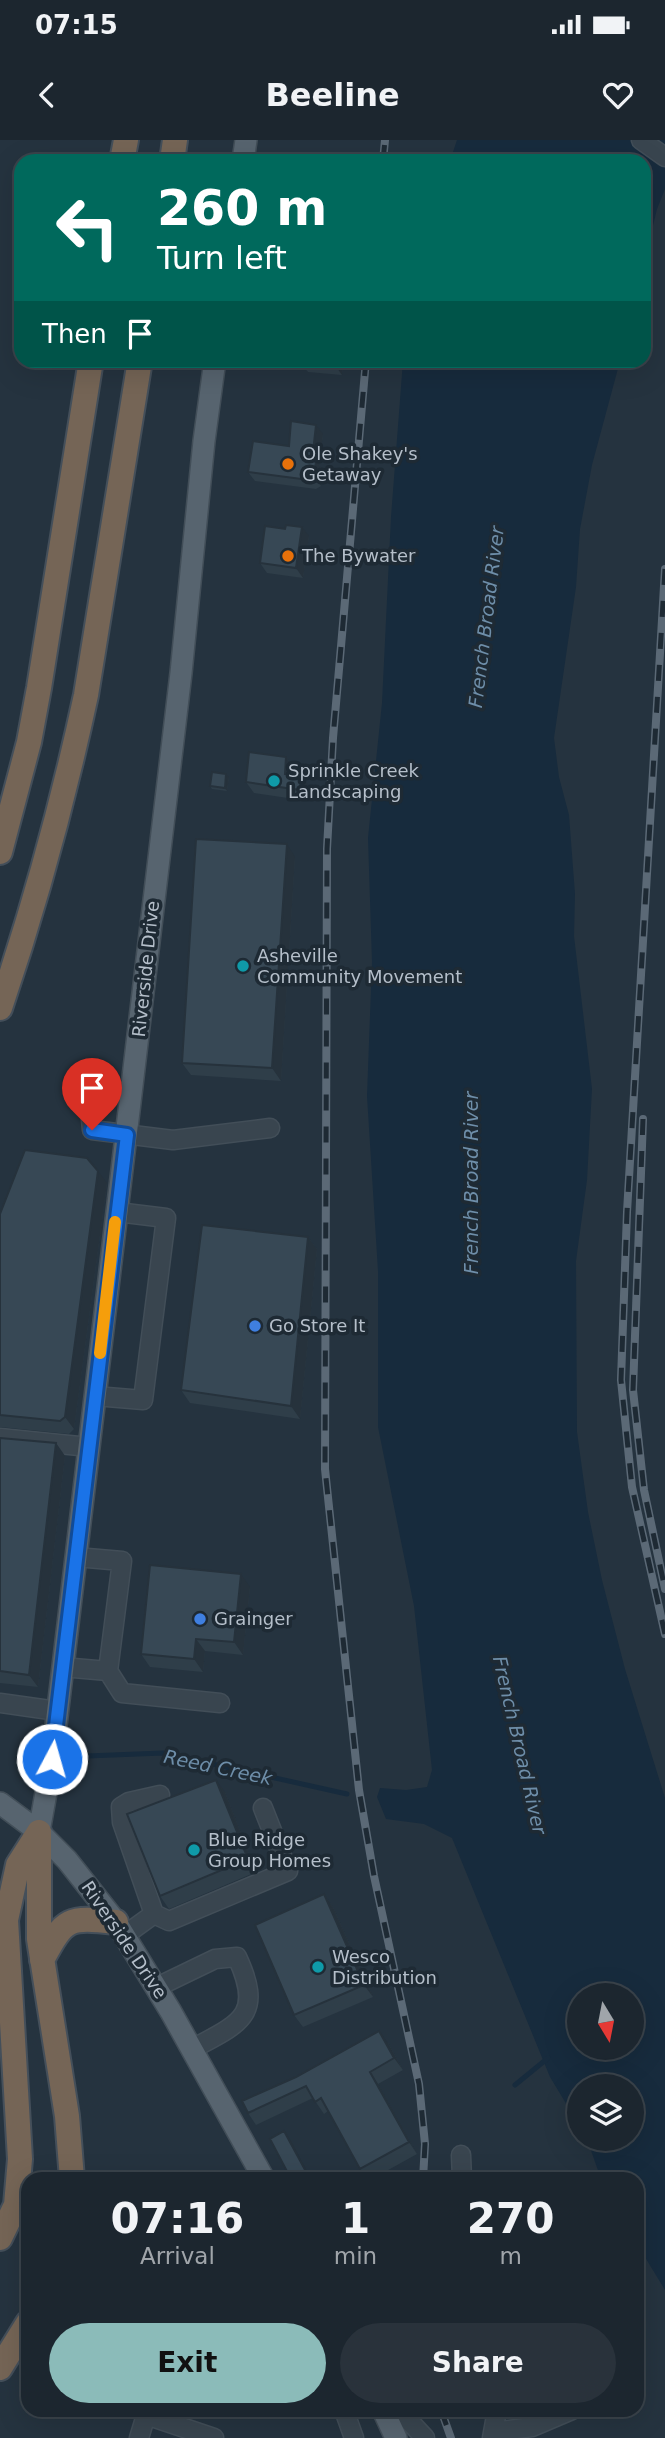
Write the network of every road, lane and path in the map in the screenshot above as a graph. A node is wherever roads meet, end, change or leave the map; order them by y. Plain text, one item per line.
1 (641, 140) edge
2 (665, 157) edge
3 (90, 368) edge
4 (139, 368) edge
5 (214, 368) edge
6 (52, 613) junction
7 (0, 796) edge
8 (0, 852) edge
9 (0, 1009) edge
10 (87, 1077) dead end
11 (270, 1128) dead end
12 (127, 1135) junction
13 (117, 1212) junction
14 (95, 1396) junction
15 (0, 1438) edge
16 (89, 1447) junction
17 (76, 1557) junction
18 (62, 1667) junction
19 (108, 1671) junction
20 (0, 1703) edge
21 (220, 1703) dead end
22 (57, 1711) junction
23 (160, 1795) dead end
24 (0, 1804) edge
25 (262, 1808) dead end
26 (39, 1832) junction
27 (154, 1914) junction
28 (120, 1928) junction
29 (42, 1961) junction
30 (157, 1987) junction
31 (192, 2049) junction
32 (461, 2155) dead end
33 (71, 2172) edge
34 (260, 2172) edge
35 (462, 2172) edge
36 (0, 2238) edge
37 (21, 2334) edge
38 (0, 2368) edge
39 (145, 2417) edge
40 (152, 2417) edge
41 (346, 2417) edge
42 (386, 2417) edge
43 (406, 2417) edge
44 (495, 2417) edge
45 (556, 2417) edge
46 (493, 2435) edge
47 (139, 2438) edge
48 (214, 2438) edge
49 (354, 2438) edge
50 (396, 2438) edge
51 (425, 2438) edge

1 - 2 street
3 - 6 highway
4 - 9 highway
5 - 12 main road, Riverside Drive
6 - 7 highway
6 - 8 highway
10 - 12 street
11 - 12 street
12 - 13 main road, Riverside Drive
13 - 14 main road, Riverside Drive
13 - 14 street
14 - 16 main road, Riverside Drive
15 - 16 street
16 - 17 main road, Riverside Drive
17 - 18 main road, Riverside Drive
17 - 19 street
18 - 19 street
18 - 22 main road, Riverside Drive
19 - 21 street
20 - 22 street
22 - 26 main road, Riverside Drive
23 - 27 street
24 - 26 main road
25 - 27 street
26 - 28 main road, Riverside Drive
26 - 29 highway
26 - 36 highway
27 - 28 street
28 - 29 highway
28 - 30 main road, Riverside Drive
29 - 33 highway
30 - 31 main road, Riverside Drive
30 - 31 street
31 - 34 main road, Riverside Drive
32 - 35 street
37 - 38 highway
39 - 47 street
40 - 48 street
41 - 49 street
42 - 50 main road
43 - 51 street
44 - 46 street
45 - 46 street

